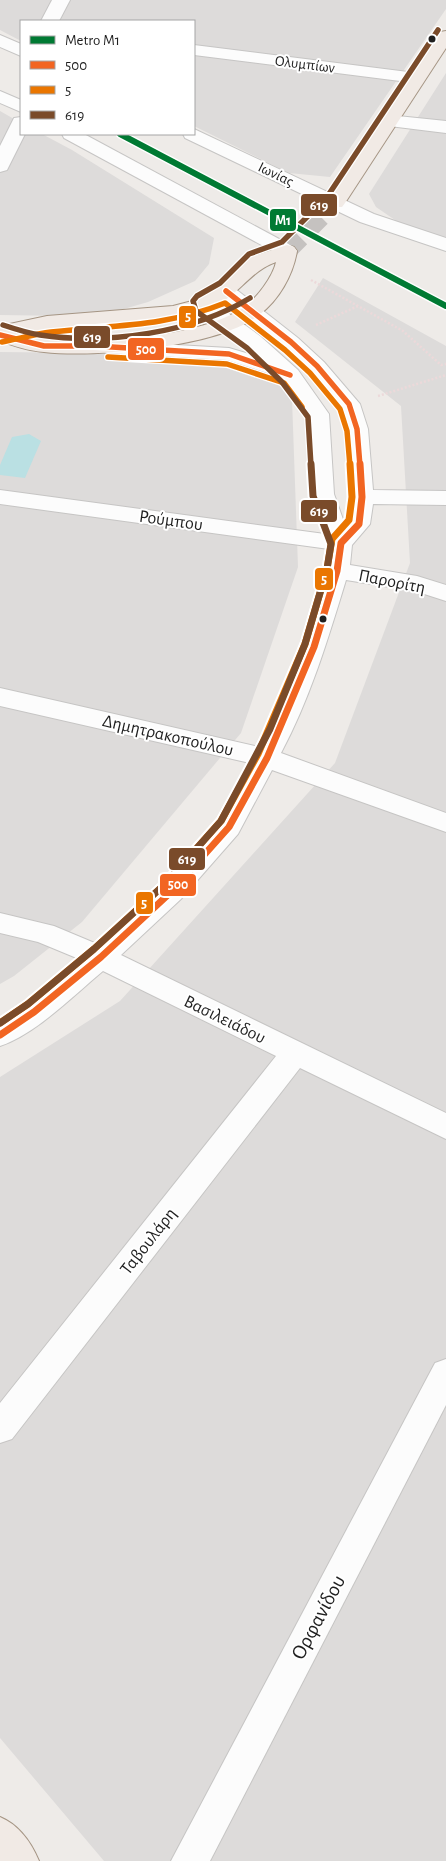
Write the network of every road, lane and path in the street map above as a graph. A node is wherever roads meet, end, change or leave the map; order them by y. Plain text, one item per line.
1 (61, 0) edge
2 (51, 20) edge
3 (446, 36) edge
4 (0, 40) edge
5 (20, 50) edge
6 (195, 50) edge
7 (416, 78) junction
8 (0, 96) edge
9 (20, 106) edge
10 (388, 121) junction
11 (20, 124) edge
12 (446, 127) edge
13 (72, 135) edge
14 (194, 135) edge
15 (0, 166) edge
16 (335, 203) junction
17 (446, 245) edge
18 (286, 259) junction
19 (226, 291) junction
20 (203, 304) junction
21 (359, 306) junction
22 (252, 311) junction
23 (232, 323) junction
24 (313, 327) dead end
25 (0, 334) edge
26 (96, 346) junction
27 (446, 364) edge
28 (290, 375) junction
29 (446, 376) edge
30 (349, 404) junction
31 (0, 497) edge
32 (362, 497) junction
33 (446, 498) edge
34 (341, 543) junction
35 (337, 571) junction
36 (446, 593) edge
37 (0, 697) edge
38 (267, 758) junction
39 (446, 823) edge
40 (0, 923) edge
41 (101, 957) junction
42 (0, 1035) edge
43 (295, 1054) junction
44 (446, 1127) edge
45 (446, 1373) edge
46 (0, 1428) edge
47 (0, 1836) edge
48 (20, 1861) edge
49 (190, 1861) edge

1 - 2 street
3 - 7 main road
4 - 5 street
6 - 7 street, Ολυμπίων
7 - 10 main road
8 - 9 street
10 - 12 street
10 - 16 main road
11 - 15 street
13 - 18 street
14 - 16 street, Ιωνίας
16 - 17 street, Ιωνίας
18 - 19 main road
18 - 21 path
18 - 22 main road
19 - 20 main road
19 - 22 street
20 - 23 street
20 - 25 main road
21 - 24 path
21 - 27 path
22 - 23 main road
22 - 30 street
23 - 26 main road
23 - 28 street
25 - 26 main road
26 - 28 street
28 - 34 street
29 - 30 path
30 - 32 street
31 - 34 street, Ρούμπου
32 - 33 street
32 - 34 street
34 - 35 street
35 - 36 street, Παρορίτη
35 - 38 street
37 - 38 street, Δημητρακοπούλου
38 - 39 street, Δημητρακοπούλου
38 - 41 street
40 - 41 street, Βασιλειάδου
41 - 42 street
41 - 43 street, Βασιλειάδου
43 - 44 street, Βασιλειάδου
43 - 46 street, Ταβουλάρη
45 - 49 street, Ορφανίδου
47 - 48 main road

